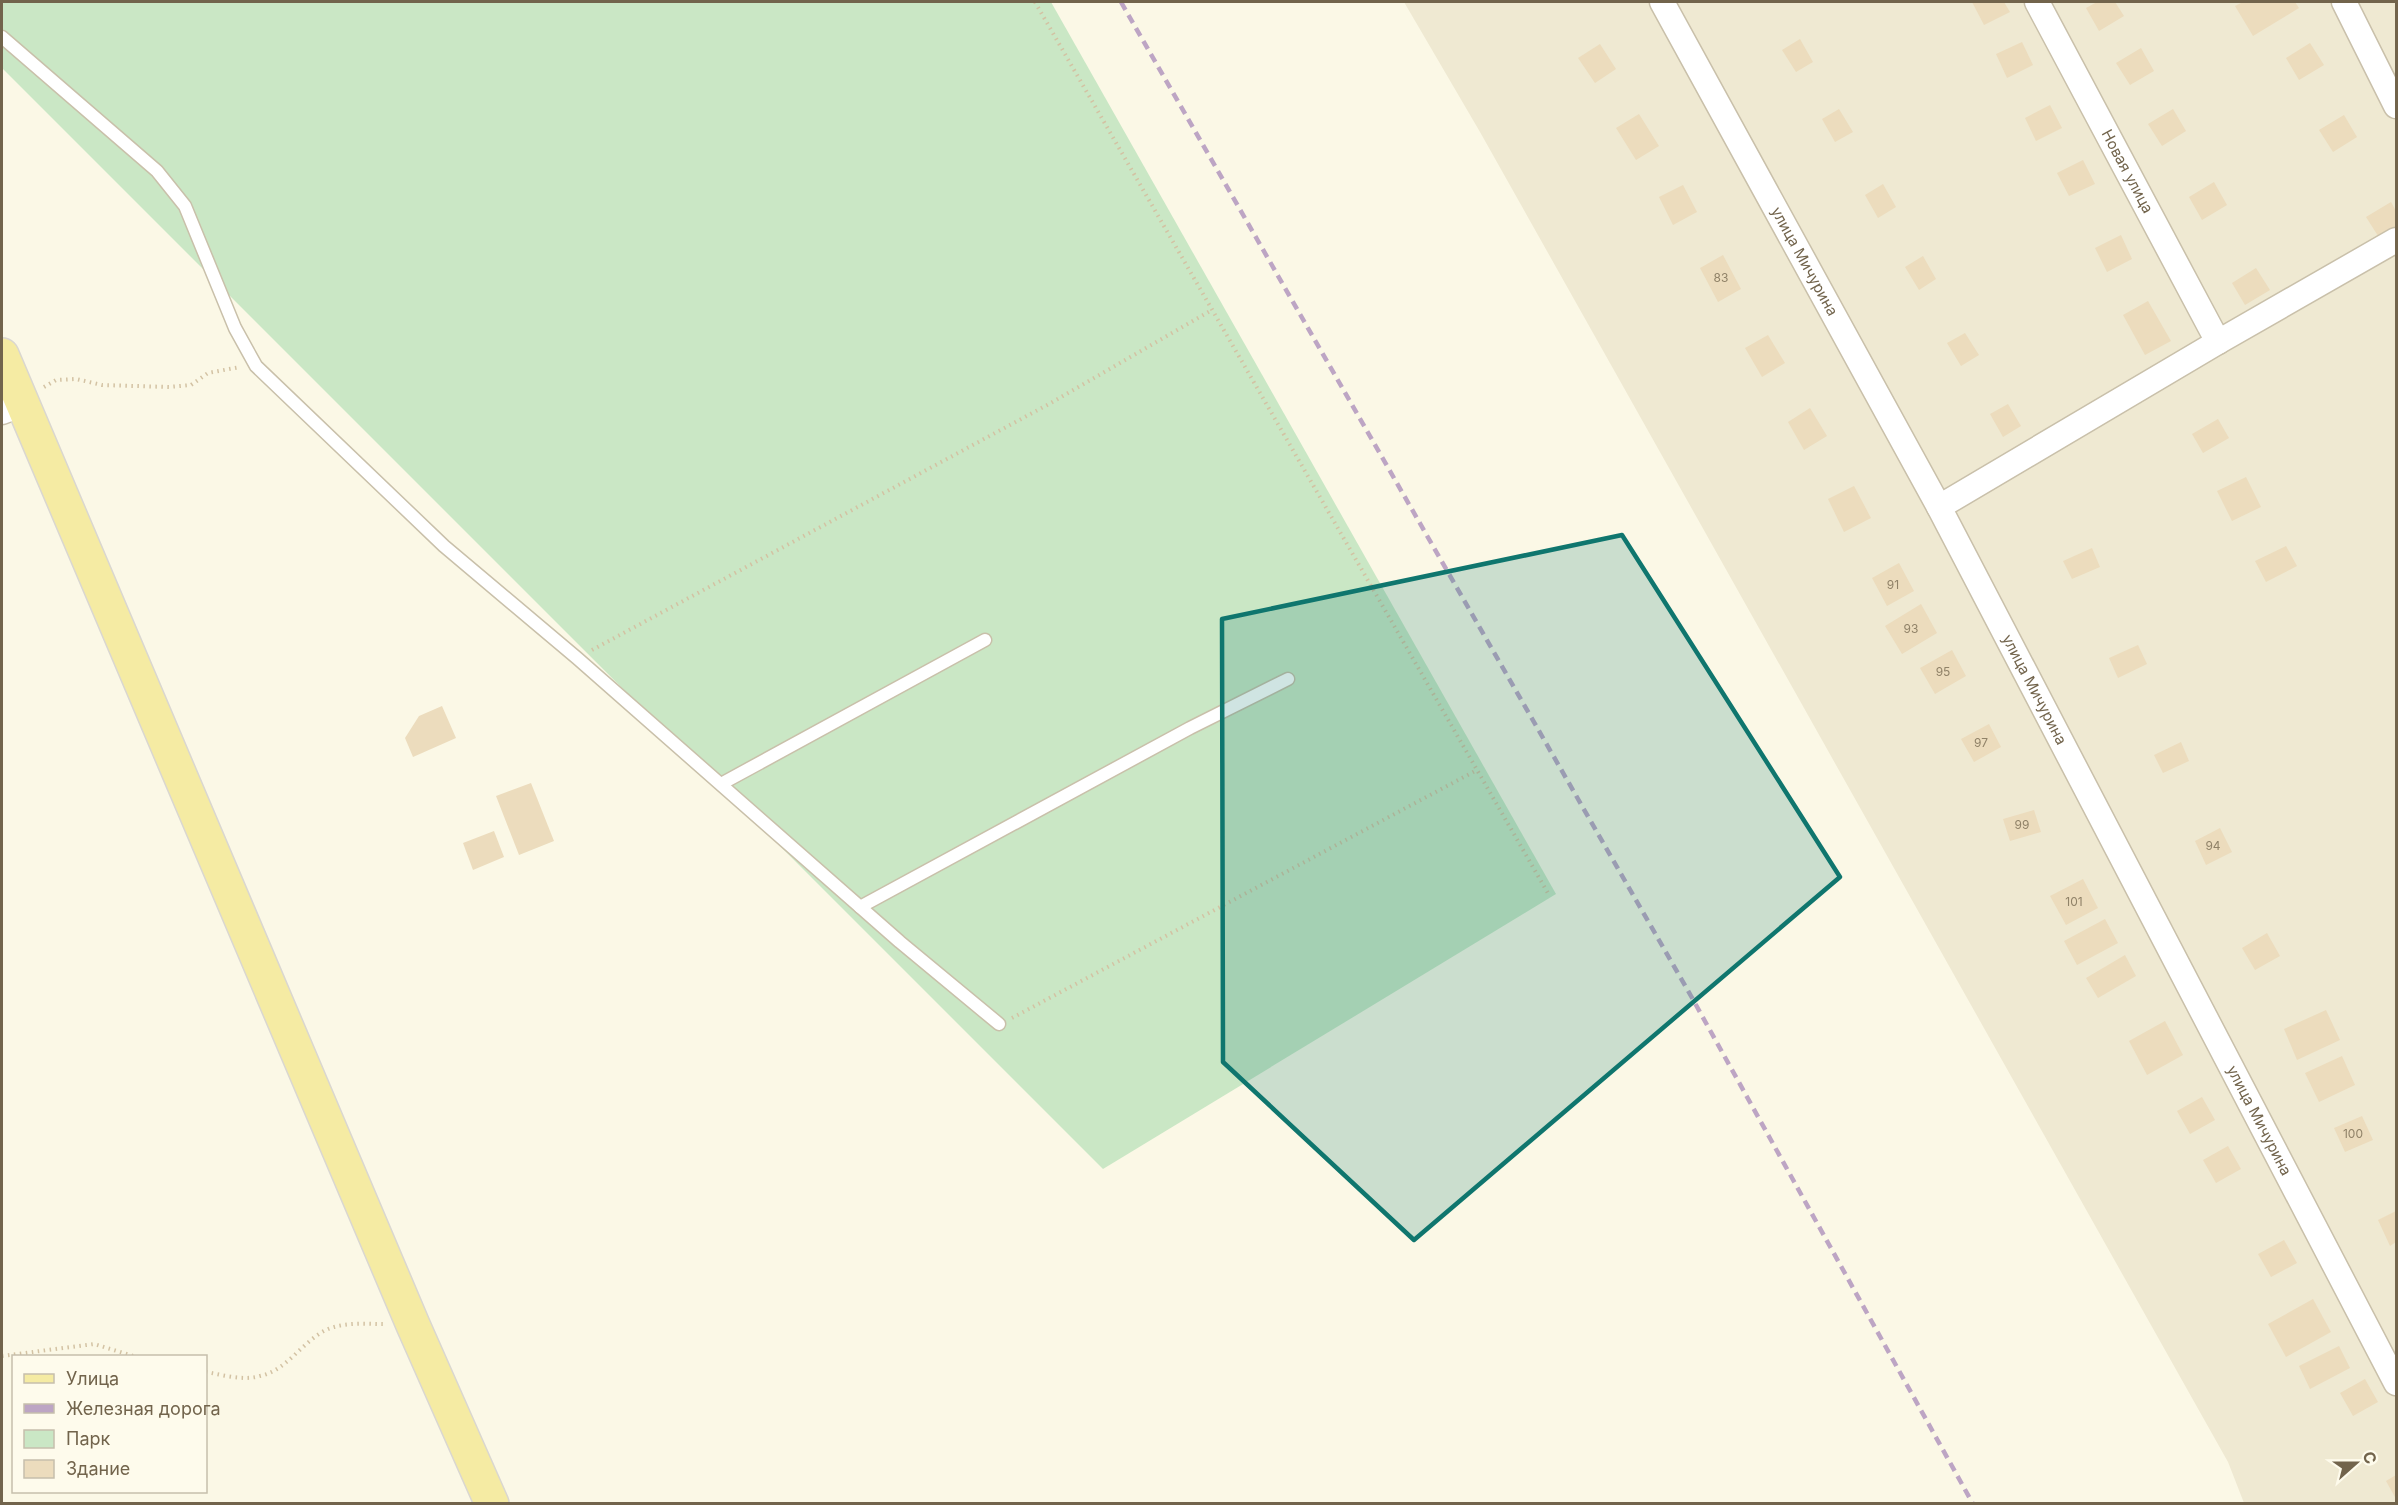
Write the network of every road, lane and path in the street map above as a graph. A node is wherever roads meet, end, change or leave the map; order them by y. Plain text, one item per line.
1 (1035, 2) edge
2 (1662, 2) edge
3 (2037, 2) edge
4 (2344, 2) edge
5 (2, 37) edge
6 (2397, 106) edge
7 (2397, 240) edge
8 (1212, 310) junction
9 (2218, 342) junction
10 (2, 354) edge
11 (256, 366) junction
12 (12, 408) edge
13 (1940, 507) junction
14 (985, 640) dead end
15 (577, 658) junction
16 (1288, 679) dead end
17 (1477, 770) junction
18 (721, 784) junction
19 (1549, 895) dead end
20 (860, 907) junction
21 (999, 1024) joint
22 (413, 1325) junction
23 (130, 1355) edge
24 (2, 1356) edge
25 (207, 1372) edge
26 (2397, 1383) edge
27 (492, 1503) edge

1 - 8 path
2 - 13 street, улица Мичурина
3 - 9 street, Новая улица
4 - 6 street
5 - 11 lane
7 - 9 street
8 - 15 path
8 - 17 path
9 - 13 street
10 - 12 main road
11 - 12 path
11 - 15 lane
12 - 22 main road
13 - 26 street, улица Мичурина
14 - 18 lane
15 - 18 lane
16 - 20 lane
17 - 19 path
17 - 21 path
18 - 20 lane
20 - 21 lane
22 - 25 path
22 - 27 main road
23 - 24 path

